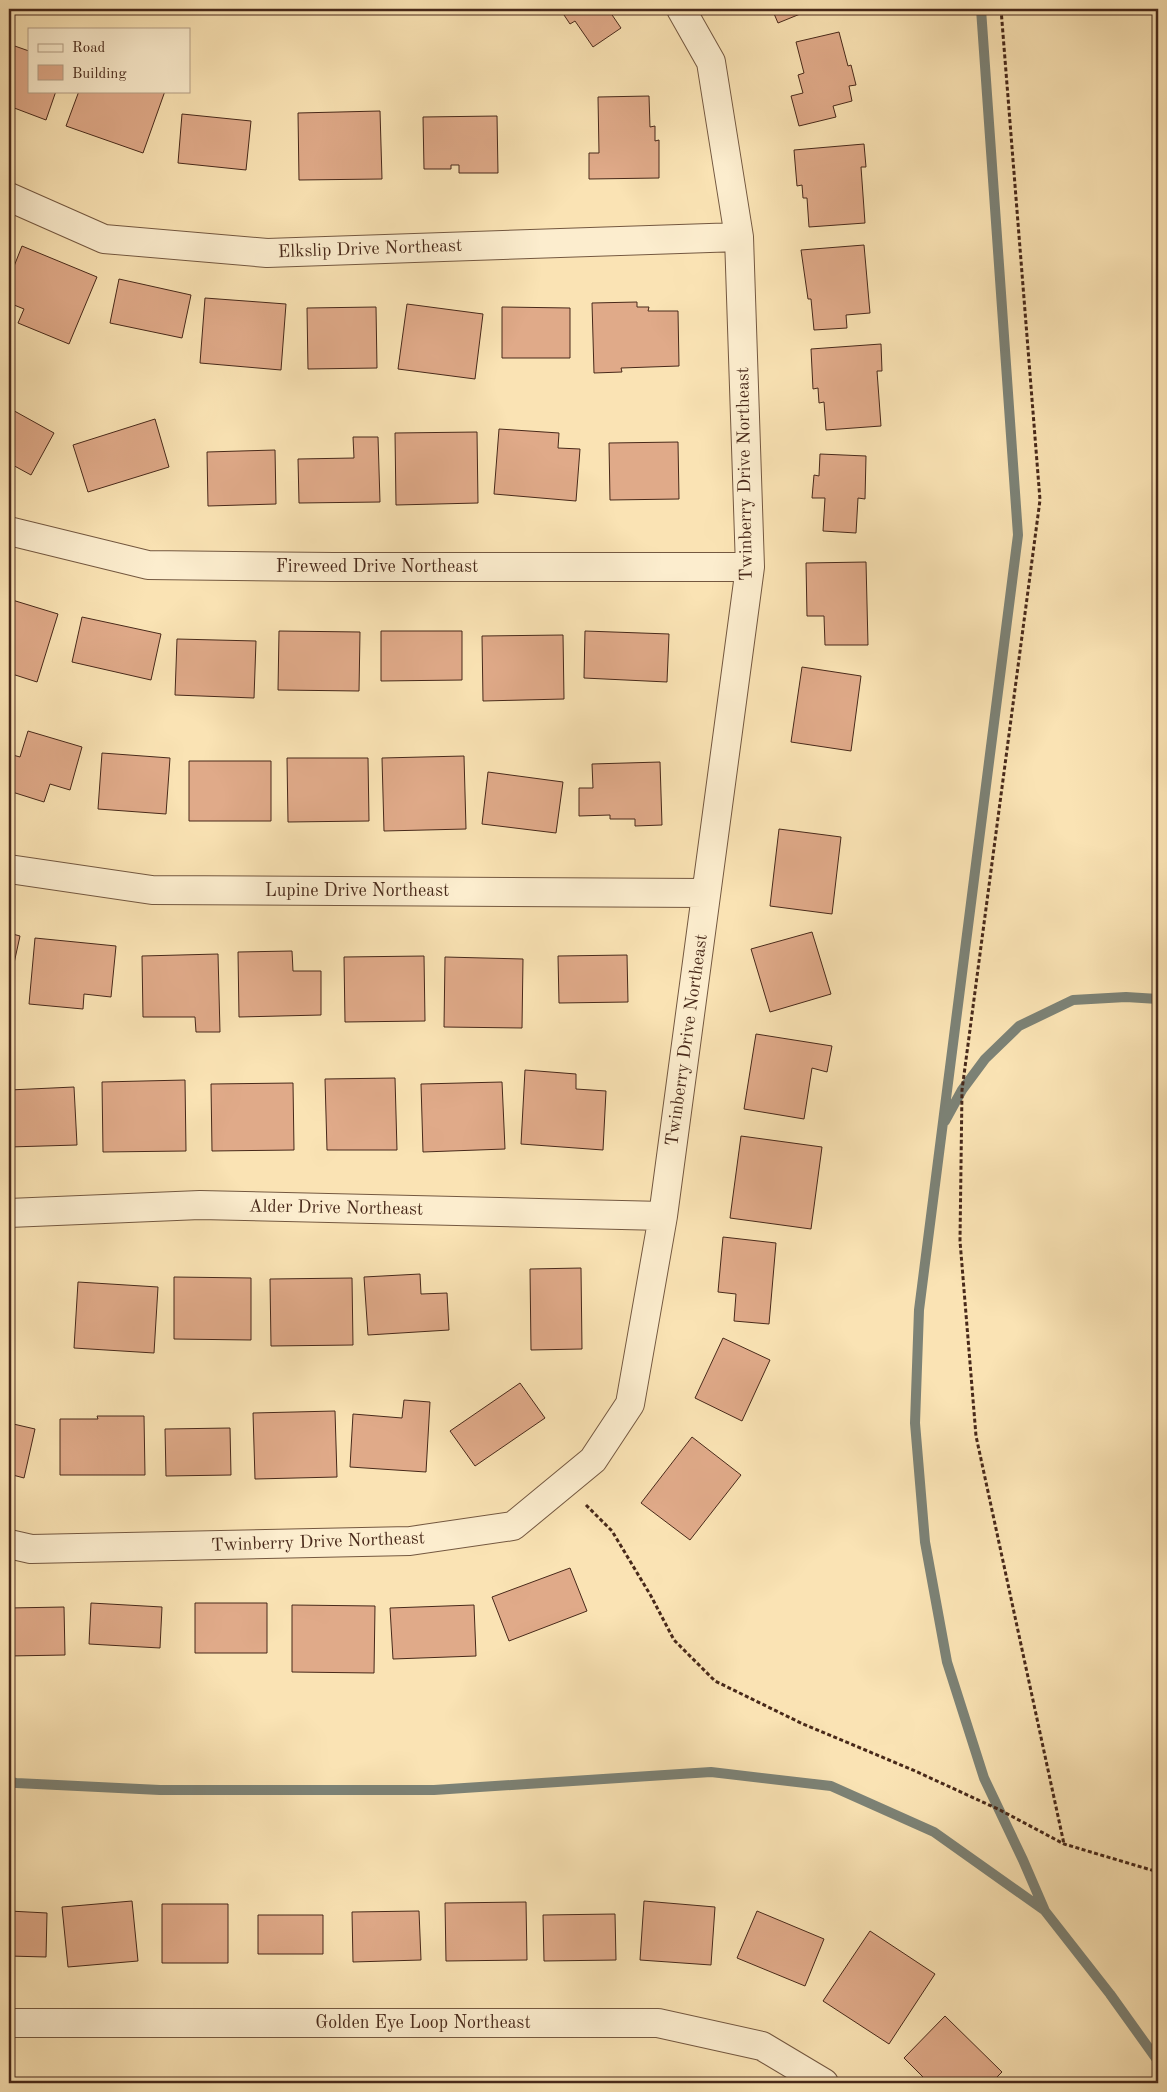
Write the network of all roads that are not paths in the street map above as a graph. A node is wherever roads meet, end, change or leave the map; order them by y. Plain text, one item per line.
1 (682, 9) edge
2 (9, 197) edge
3 (739, 237) junction
4 (9, 531) edge
5 (750, 566) junction
6 (9, 869) edge
7 (706, 893) junction
8 (9, 1213) edge
9 (663, 1216) junction
10 (9, 1544) edge
11 (9, 2024) edge
12 (824, 2083) edge

1 - 3 street, Twinberry Drive Northeast
2 - 3 street, Elkslip Drive Northeast
3 - 5 street, Twinberry Drive Northeast
4 - 5 street, Fireweed Drive Northeast
5 - 7 street, Twinberry Drive Northeast
6 - 7 street, Lupine Drive Northeast
7 - 9 street, Twinberry Drive Northeast
8 - 9 street, Alder Drive Northeast
9 - 10 street, Twinberry Drive Northeast
11 - 12 street, Golden Eye Loop Northeast

